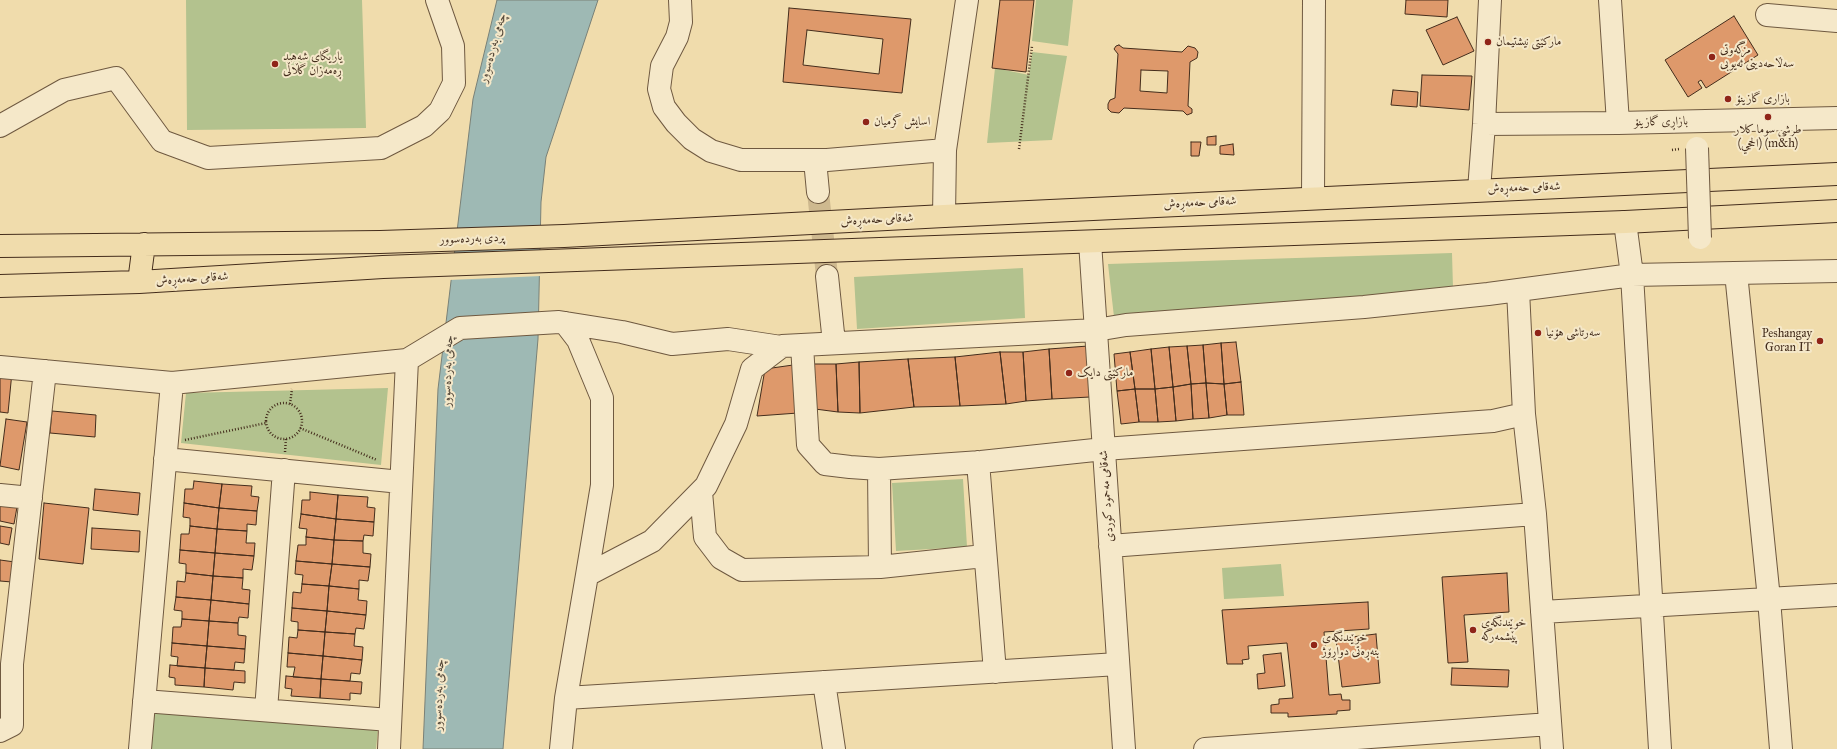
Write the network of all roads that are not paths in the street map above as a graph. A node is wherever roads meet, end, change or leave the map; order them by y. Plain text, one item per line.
1 (437, 0) edge
2 (680, 0) edge
3 (967, 0) edge
4 (1314, 0) edge
5 (1490, 0) edge
6 (1610, 0) edge
7 (1767, 15) dead end
8 (1837, 21) edge
9 (1837, 118) edge
10 (1618, 123) junction
11 (1484, 124) junction
12 (0, 126) edge
13 (1697, 148) dead end
14 (945, 150) junction
15 (815, 160) junction
16 (1837, 174) edge
17 (1479, 190) junction
18 (818, 192) tunnel mouth
19 (1313, 198) junction
20 (1837, 211) edge
21 (944, 216) junction
22 (1625, 222) junction
23 (732, 228) junction
24 (564, 236) joint
25 (1700, 238) dead end
26 (1090, 242) junction
27 (144, 244) junction
28 (0, 246) edge
29 (732, 255) junction
30 (383, 267) joint
31 (1837, 271) edge
32 (1736, 273) junction
33 (1632, 275) junction
34 (827, 276) tunnel mouth
35 (139, 282) junction
36 (0, 286) edge
37 (1518, 290) junction
38 (565, 323) junction
39 (1096, 330) junction
40 (834, 343) junction
41 (791, 346) junction
42 (407, 360) junction
43 (0, 367) edge
44 (45, 371) junction
45 (172, 383) junction
46 (1524, 414) junction
47 (1104, 449) junction
48 (166, 451) junction
49 (978, 462) junction
50 (879, 469) junction
51 (284, 470) junction
52 (401, 476) junction
53 (701, 492) junction
54 (0, 495) edge
55 (30, 498) junction
56 (1535, 514) junction
57 (1110, 546) junction
58 (984, 556) junction
59 (880, 567) junction
60 (587, 576) junction
61 (1837, 595) edge
62 (1769, 599) junction
63 (1651, 606) junction
64 (1542, 612) junction
65 (1118, 664) junction
66 (995, 672) junction
67 (824, 682) junction
68 (566, 698) junction
69 (144, 701) junction
70 (266, 710) junction
71 (390, 720) junction
72 (1550, 724) junction
73 (0, 731) edge
74 (140, 749) edge
75 (389, 749) edge
76 (561, 749) edge
77 (834, 749) edge
78 (1124, 749) edge
79 (1204, 749) edge
80 (1552, 749) edge
81 (1660, 749) edge
82 (1781, 749) edge

1 - 12 street
2 - 15 street
3 - 14 street
4 - 19 street
5 - 11 street
6 - 10 street
7 - 8 street
9 - 10 street, بازاڕی گازینۆ
10 - 11 street, بازاڕی گازینۆ
11 - 17 street
13 - 25 street, bridge
14 - 15 street
14 - 21 street
15 - 18 street
16 - 17 highway, شەقامی حەمەڕەش
17 - 19 highway, شەقامی حەمەڕەش
19 - 21 highway, شەقامی حەمەڕەش
20 - 22 highway
21 - 23 highway, شەقامی حەمەڕەش
22 - 26 highway
22 - 33 street
23 - 24 highway, شەقامی حەمەڕەش
23 - 29 highway
24 - 27 highway, پردی بەردەسوور
26 - 29 highway
26 - 39 street, شەقامی مەحمود کوردی
27 - 28 highway
27 - 35 highway
29 - 30 highway, پردی بەردەسوور
30 - 35 highway, شەقامی حەمەڕەش
31 - 32 street
32 - 33 street
32 - 62 street
33 - 37 street
33 - 63 street
34 - 40 street
35 - 36 highway, شەقامی حەمەڕەش
37 - 39 street
37 - 46 street
38 - 41 street
38 - 42 street
38 - 60 street
39 - 40 street
39 - 47 street, شەقامی مەحمود کوردی
40 - 41 street
41 - 50 street
41 - 53 street
42 - 45 street
42 - 52 street
43 - 44 street
44 - 45 street
44 - 55 street
45 - 48 street
46 - 47 street
46 - 56 street
47 - 49 street
47 - 57 street, شەقامی مەحمود کوردی
48 - 51 street
48 - 69 street
49 - 50 street
49 - 58 street
50 - 59 street
51 - 52 street
51 - 70 street
52 - 71 street
53 - 59 street
53 - 60 street
54 - 55 street
55 - 73 street
56 - 57 street
56 - 64 street
57 - 65 street, شەقامی مەحمود کوردی
58 - 59 street
58 - 66 street
60 - 68 street
61 - 62 street
62 - 63 street
62 - 82 street
63 - 64 street
63 - 81 street
64 - 72 street
65 - 66 street
65 - 78 street, شەقامی مەحمود کوردی
66 - 67 street
67 - 68 street
67 - 77 street
68 - 76 street
69 - 70 street
69 - 74 street
70 - 71 street
71 - 75 street
72 - 79 street
72 - 80 street

